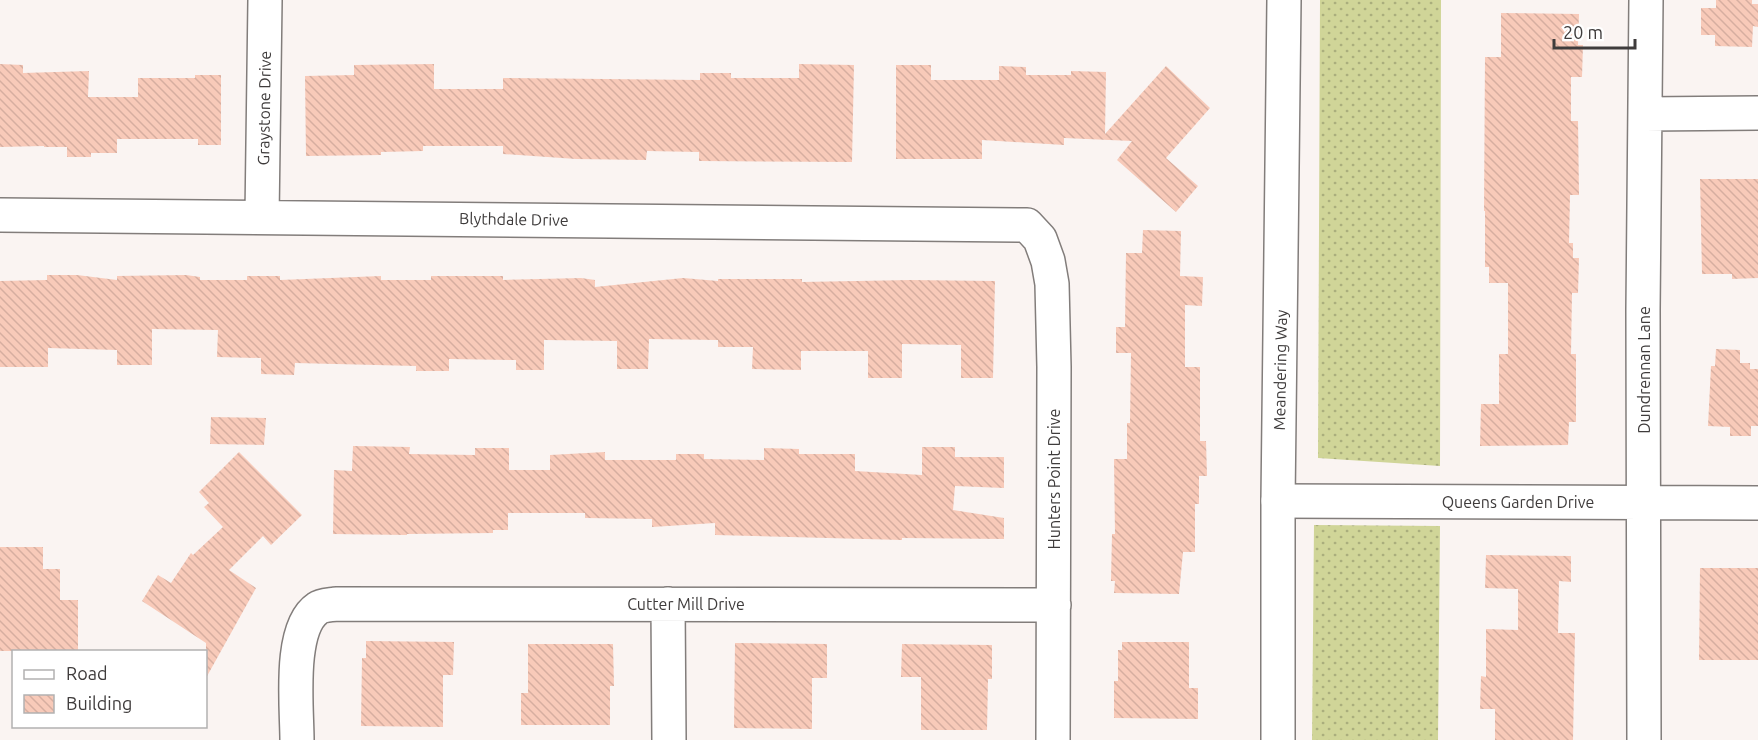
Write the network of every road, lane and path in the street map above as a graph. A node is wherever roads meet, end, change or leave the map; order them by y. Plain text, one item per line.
1 (265, 0) edge
2 (1284, 0) edge
3 (1646, 0) edge
4 (1758, 113) edge
5 (1645, 114) junction
6 (0, 215) edge
7 (262, 217) junction
8 (1027, 225) joint
9 (1278, 501) junction
10 (1645, 502) junction
11 (1758, 503) edge
12 (668, 604) junction
13 (1054, 604) junction
14 (297, 740) edge
15 (669, 740) edge
16 (1053, 740) edge
17 (1278, 740) edge
18 (1644, 740) edge

1 - 7 street, Graystone Drive
2 - 9 street, Meandering Way
3 - 5 street, Dundrennan Lane
4 - 5 street
5 - 10 street, Dundrennan Lane
6 - 7 street, Blythdale Drive
7 - 8 street, Blythdale Drive
8 - 13 street, Hunters Point Drive
9 - 10 street, Queens Garden Drive
9 - 17 street, Meandering Way
10 - 11 street, Queens Garden Drive
10 - 18 street, Dundrennan Lane
12 - 13 street, Cutter Mill Drive
12 - 14 street, Cutter Mill Drive
12 - 15 street
13 - 16 street, Hunters Point Drive

